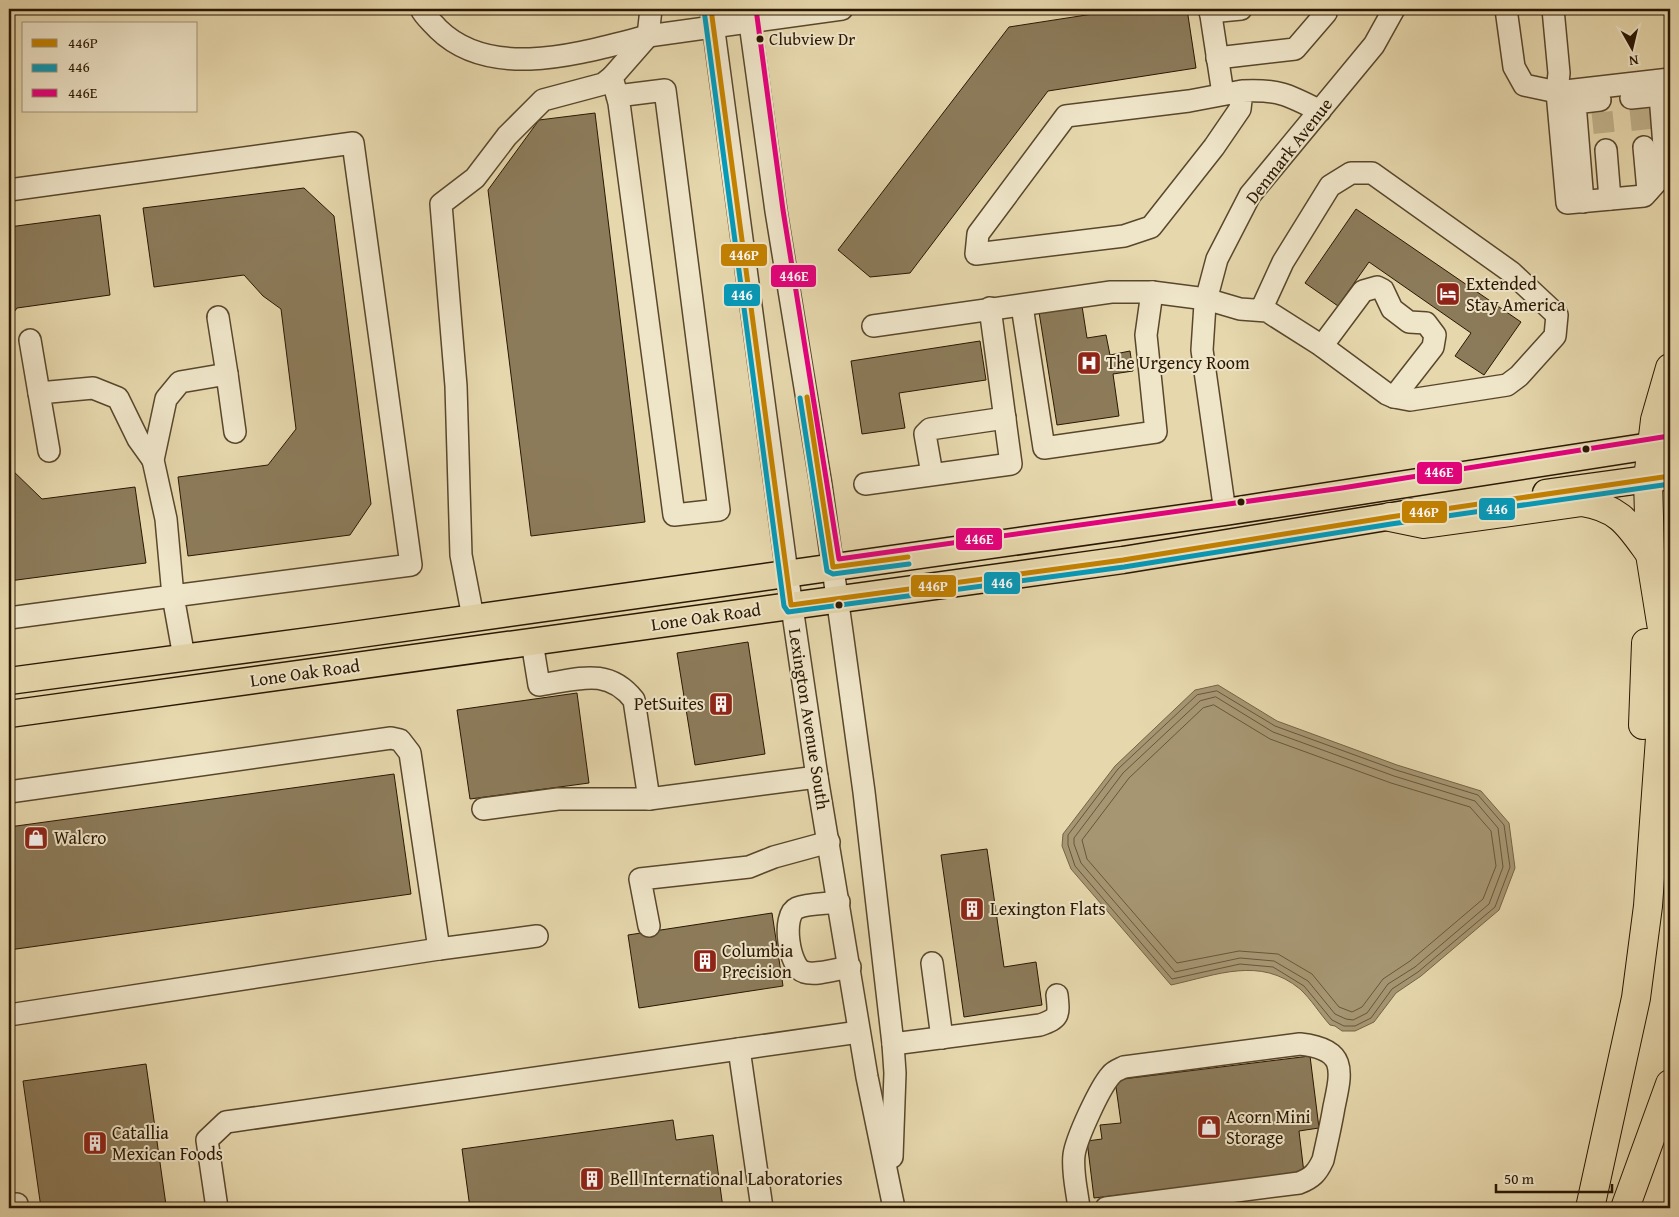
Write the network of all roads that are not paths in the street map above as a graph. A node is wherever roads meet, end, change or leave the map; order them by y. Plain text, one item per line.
1 (421, 9) edge
2 (651, 9) edge
3 (842, 9) edge
4 (1241, 9) edge
5 (1325, 9) edge
6 (1394, 9) edge
7 (1506, 9) edge
8 (1553, 9) edge
9 (1210, 11) edge
10 (749, 15) edge
11 (712, 18) edge
12 (648, 36) junction
13 (1217, 58) junction
14 (615, 86) junction
15 (1232, 92) junction
16 (1557, 92) junction
17 (1656, 95) edge
18 (1320, 111) junction
19 (1644, 147) tunnel mouth
20 (1606, 150) tunnel mouth
21 (1668, 169) edge
22 (9, 190) edge
23 (1648, 191) junction
24 (1610, 199) junction
25 (1583, 202) junction
26 (1152, 292) junction
27 (1206, 299) junction
28 (1022, 306) junction
29 (990, 308) junction
30 (1261, 310) junction
31 (218, 317) dead end
32 (873, 326) dead end
33 (30, 340) dead end
34 (1322, 346) junction
35 (1670, 368) edge
36 (227, 374) junction
37 (39, 393) junction
38 (1394, 397) junction
39 (1005, 418) junction
40 (235, 432) dead end
41 (1661, 444) edge
42 (49, 451) dead end
43 (153, 460) junction
44 (932, 474) junction
45 (1659, 477) edge
46 (865, 484) dead end
47 (1225, 512) junction
48 (1390, 516) junction
49 (1651, 563) junction
50 (833, 567) junction
51 (787, 573) junction
52 (173, 596) junction
53 (838, 599) junction
54 (791, 605) junction
55 (473, 617) junction
56 (9, 618) edge
57 (532, 642) junction
58 (184, 657) junction
59 (9, 680) edge
60 (9, 714) edge
61 (817, 777) junction
62 (9, 792) edge
63 (649, 798) junction
64 (483, 810) dead end
65 (830, 842) junction
66 (839, 902) junction
67 (649, 926) dead end
68 (537, 936) dead end
69 (439, 949) junction
70 (932, 962) dead end
71 (850, 967) junction
72 (1057, 995) dead end
73 (9, 1015) edge
74 (860, 1032) junction
75 (942, 1038) junction
76 (893, 1044) junction
77 (739, 1049) junction
78 (1670, 1084) edge
79 (893, 1199) edge
80 (217, 1208) edge
81 (762, 1208) edge
82 (1079, 1208) edge
83 (1106, 1208) edge
84 (1590, 1208) edge
85 (1625, 1208) edge

1 - 12 street
2 - 12 street
3 - 10 street
4 - 9 street
5 - 13 street
6 - 18 street, Denmark Avenue
7 - 16 street
8 - 16 street
9 - 13 street
10 - 11 street
10 - 50 street, Lexington Avenue South
11 - 12 street
11 - 51 street, Lexington Avenue South
12 - 14 street
13 - 15 street
14 - 14 street
14 - 55 street
15 - 15 street
15 - 18 street
16 - 17 street
16 - 25 street
17 - 21 street
17 - 25 street
18 - 27 street, Denmark Avenue
19 - 23 street
20 - 24 street
21 - 23 street
22 - 52 street
23 - 24 street
24 - 25 street
26 - 27 street
26 - 28 street
26 - 28 street
27 - 30 street
27 - 47 street, Denmark Avenue
28 - 29 street
29 - 32 street
29 - 39 street
30 - 34 street
30 - 38 street
31 - 36 street
33 - 37 street
34 - 38 street
34 - 38 street
35 - 41 highway
36 - 40 street
36 - 43 street
37 - 42 street
37 - 43 street
39 - 44 street
39 - 44 street
41 - 45 highway
41 - 47 main road, Lone Oak Road
43 - 52 street
44 - 46 street
45 - 48 main road, Lone Oak Road
45 - 49 highway
47 - 50 main road, Lone Oak Road
48 - 49 highway
48 - 53 main road, Lone Oak Road
49 - 84 highway
50 - 51 main road, Lone Oak Road
50 - 53 street, Lexington Avenue South
51 - 54 street, Lexington Avenue South
51 - 55 main road, Lone Oak Road
52 - 56 street
52 - 58 street
53 - 54 main road, Lone Oak Road
53 - 76 street, Lexington Avenue South
54 - 57 main road, Lone Oak Road
54 - 61 street, Lexington Avenue South
55 - 58 main road, Lone Oak Road
57 - 60 main road, Lone Oak Road
57 - 63 street
58 - 59 main road, Lone Oak Road
61 - 63 street
61 - 65 street, Lexington Avenue South
62 - 69 street
63 - 64 street
65 - 66 street, Lexington Avenue South
65 - 67 street
66 - 71 street, Lexington Avenue South
66 - 71 street
68 - 69 street
69 - 73 street
70 - 75 street
71 - 74 street, Lexington Avenue South
72 - 75 street
74 - 77 street
74 - 79 street, Lexington Avenue South
75 - 76 street
76 - 79 street, Lexington Avenue South
77 - 80 street
77 - 81 street
78 - 85 highway
82 - 83 street

